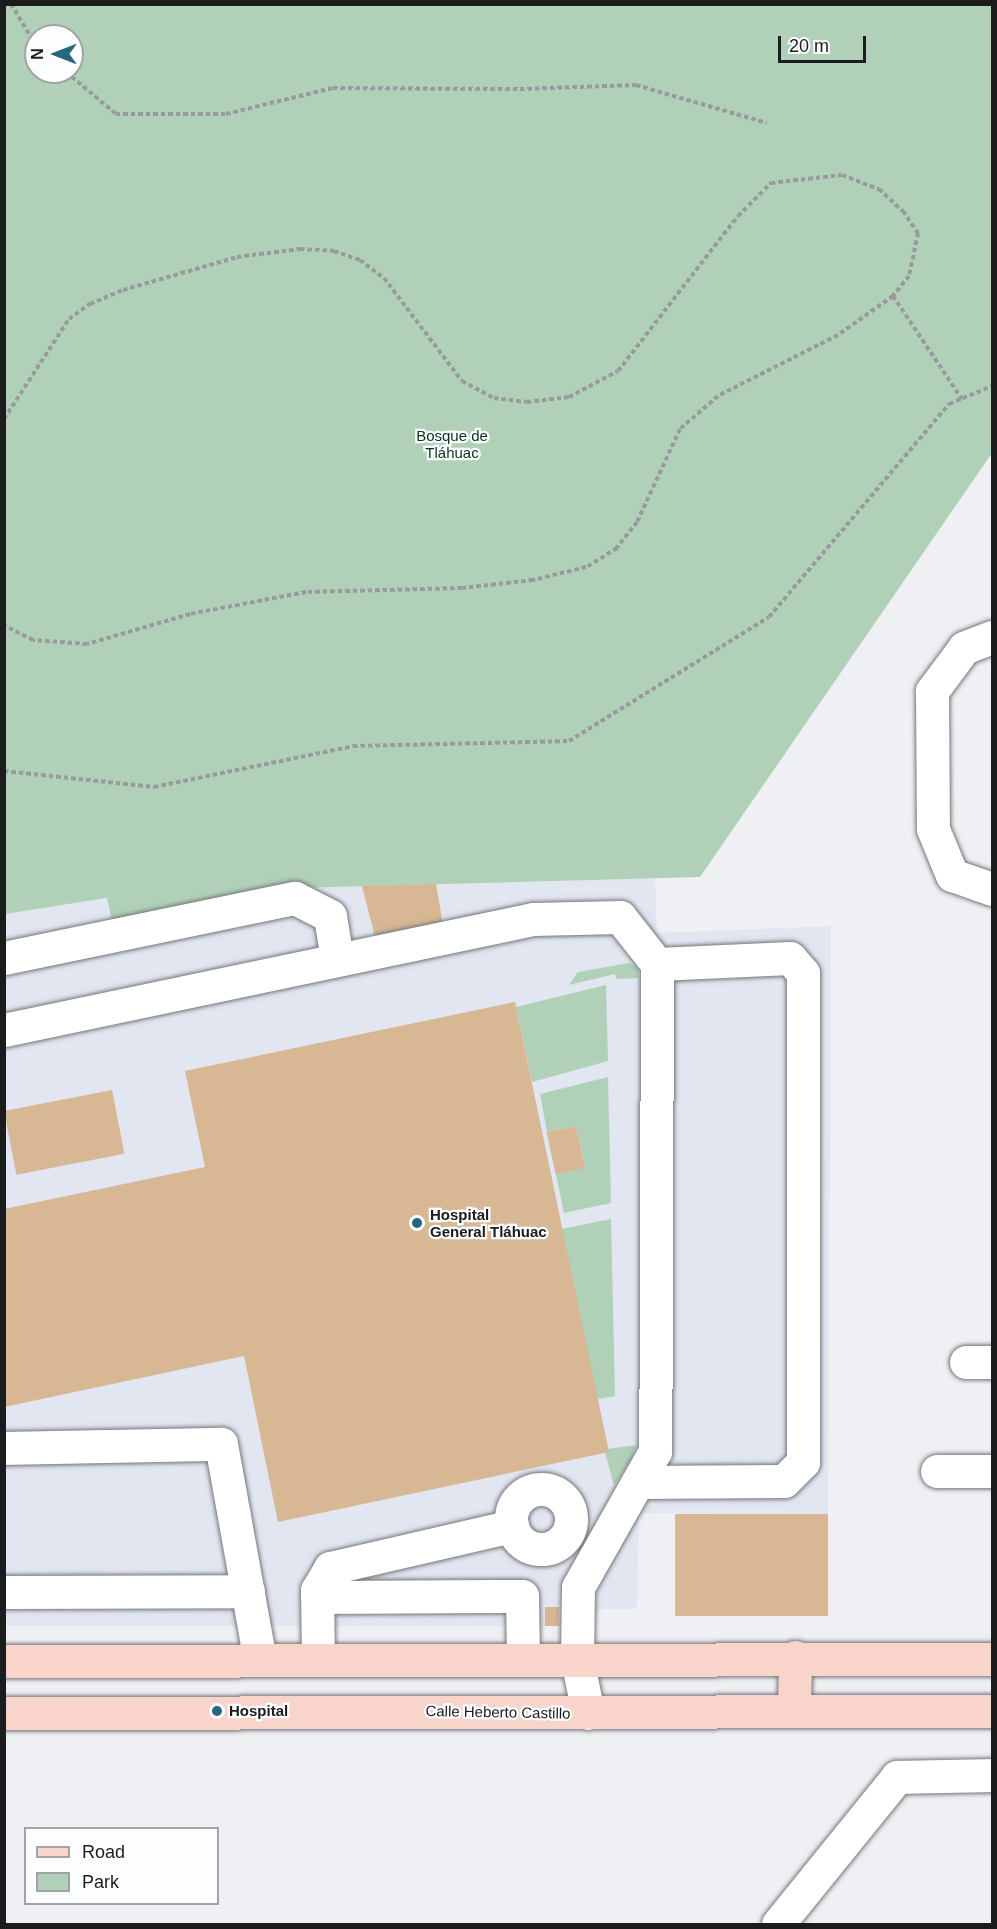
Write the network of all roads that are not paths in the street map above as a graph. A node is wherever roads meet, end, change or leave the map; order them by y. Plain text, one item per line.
1 (993, 637) edge
2 (993, 889) edge
3 (4, 958) edge
4 (337, 959) junction
5 (657, 964) junction
6 (4, 1030) edge
7 (4, 1448) edge
8 (993, 1471) edge
9 (937, 1472) dead end
10 (638, 1482) junction
11 (512, 1526) dead end
12 (248, 1591) junction
13 (4, 1592) edge
14 (317, 1597) junction
15 (795, 1657) junction
16 (523, 1659) junction
17 (577, 1659) junction
18 (993, 1659) edge
19 (260, 1660) junction
20 (318, 1660) junction
21 (4, 1661) edge
22 (794, 1711) junction
23 (993, 1711) edge
24 (4, 1713) edge
25 (588, 1713) junction
26 (993, 1774) edge
27 (778, 1924) edge

1 - 2 street
3 - 4 street
4 - 5 street
4 - 6 street
5 - 10 street
5 - 10 street
7 - 12 street
8 - 9 street
10 - 17 street
11 - 14 street
12 - 13 street
12 - 19 street
14 - 16 street
14 - 20 street
15 - 17 main road
15 - 18 main road
15 - 22 main road
16 - 17 main road
16 - 20 main road
17 - 25 street
19 - 20 main road
19 - 21 main road
22 - 23 main road, Calle Heberto Castillo
22 - 25 main road, Calle Heberto Castillo
24 - 25 main road, Calle Heberto Castillo
26 - 27 street

